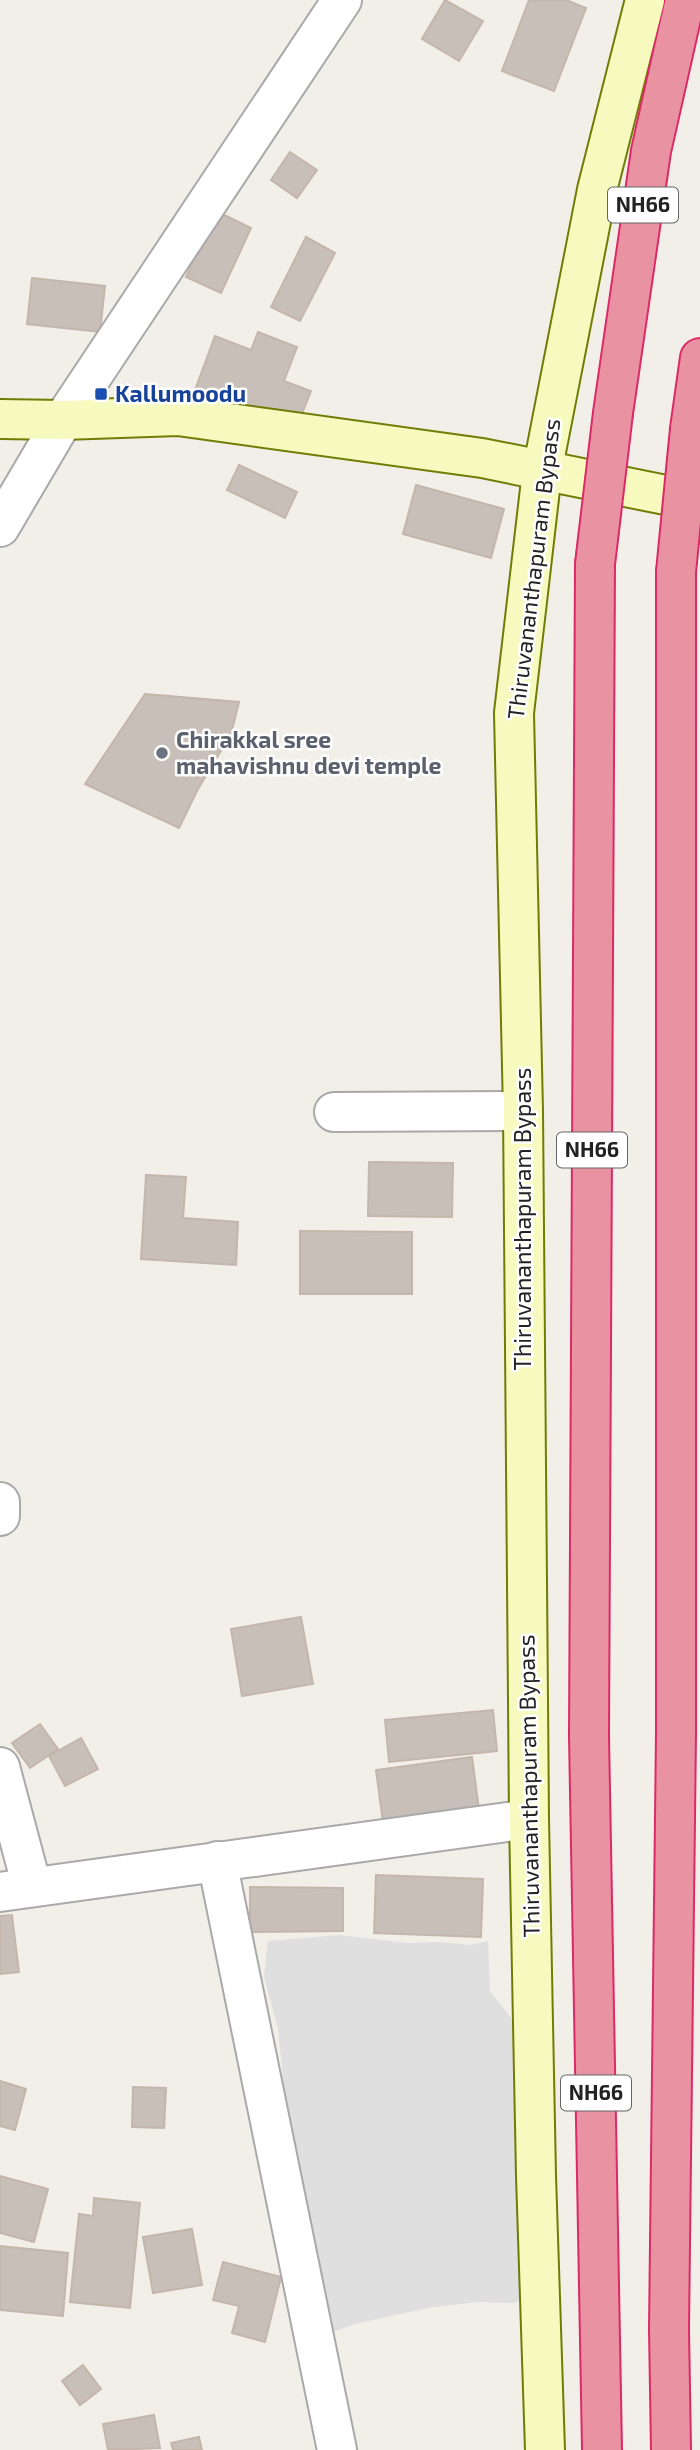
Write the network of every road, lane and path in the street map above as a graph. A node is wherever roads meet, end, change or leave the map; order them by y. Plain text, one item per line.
1 (342, 0) edge
2 (645, 0) edge
3 (685, 0) edge
4 (700, 358) edge
5 (0, 419) edge
6 (63, 420) junction
7 (542, 472) junction
8 (700, 502) edge
9 (0, 527) edge
10 (523, 1111) junction
11 (334, 1112) dead end
12 (0, 1502) edge
13 (0, 1516) edge
14 (0, 1767) edge
15 (528, 1819) junction
16 (218, 1861) junction
17 (16, 1889) edge
18 (337, 2450) edge
19 (545, 2450) edge
20 (603, 2450) edge
21 (671, 2450) edge

1 - 6 street
2 - 7 street, Thiruvananthapuram Bypass
3 - 20 highway, NH66, bridge
4 - 21 highway, bridge
5 - 6 street
6 - 7 street
6 - 9 street
7 - 8 street
7 - 10 street, Thiruvananthapuram Bypass
10 - 11 street
10 - 15 street, Thiruvananthapuram Bypass
12 - 13 street
14 - 17 street
15 - 16 street
15 - 19 street, Thiruvananthapuram Bypass
16 - 17 street
16 - 18 street

